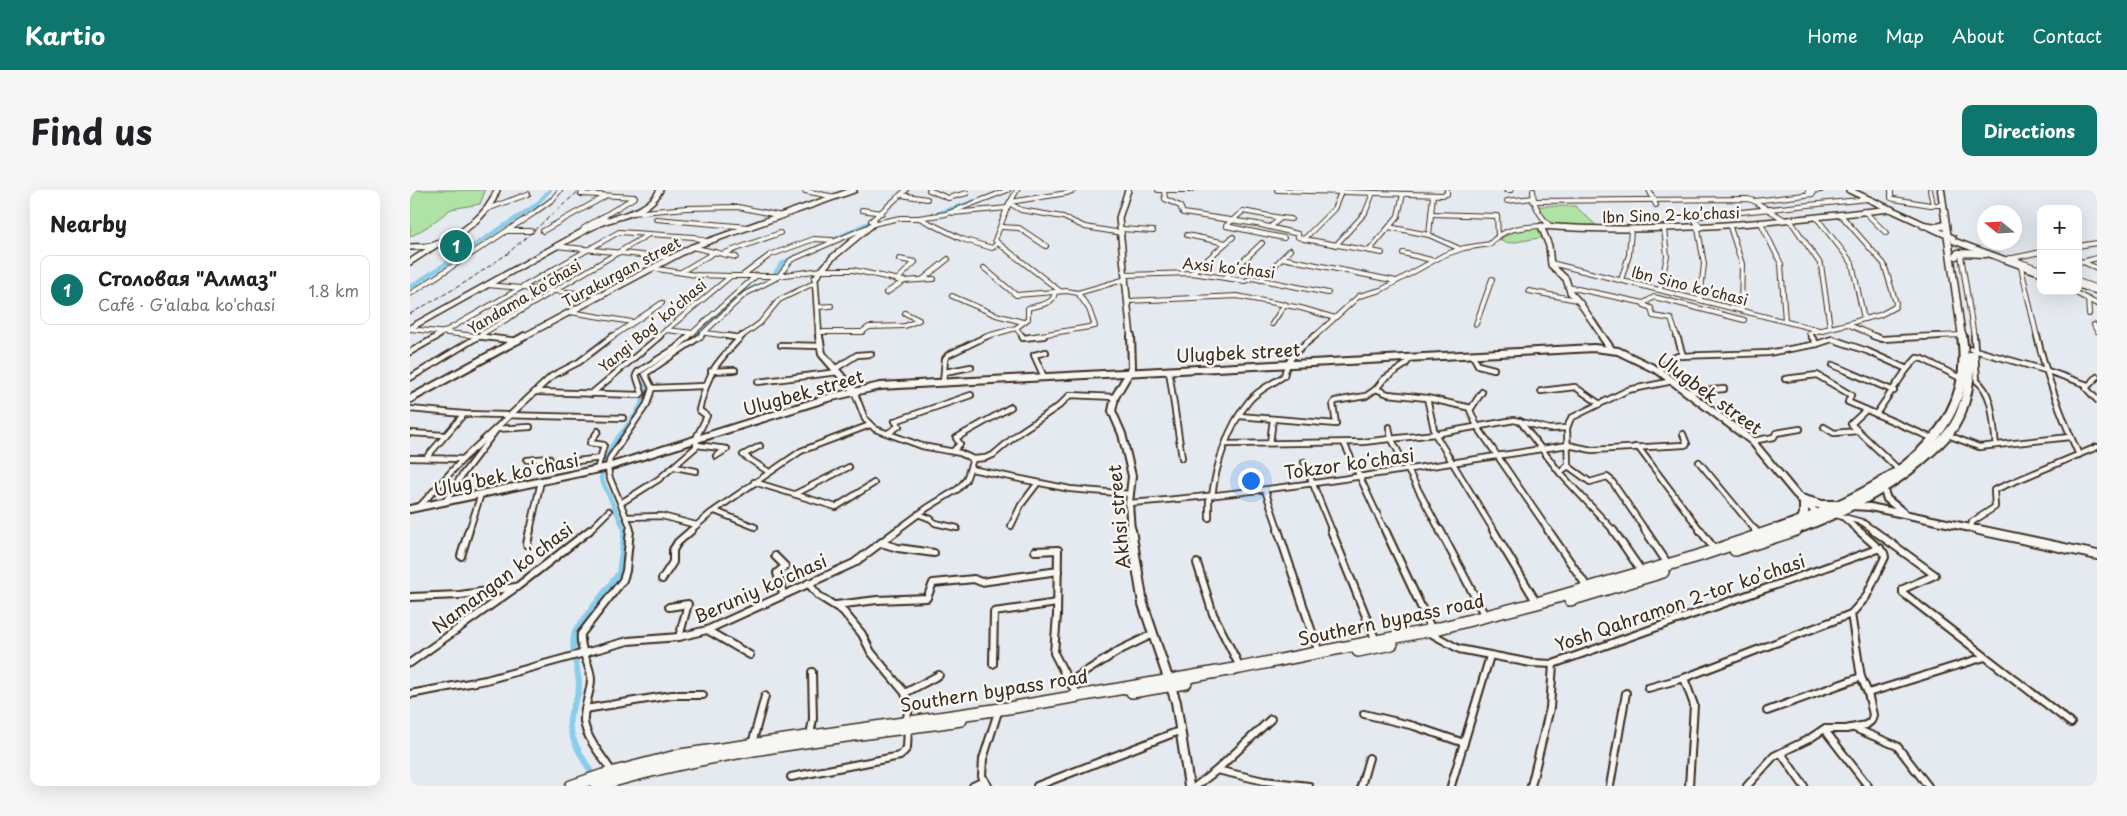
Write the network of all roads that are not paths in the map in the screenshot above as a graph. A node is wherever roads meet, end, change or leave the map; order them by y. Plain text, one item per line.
1 (491, 190) edge
2 (497, 190) edge
3 (564, 190) edge
4 (585, 190) edge
5 (660, 190) edge
6 (854, 190) edge
7 (906, 190) edge
8 (929, 190) edge
9 (1008, 190) edge
10 (1017, 190) edge
11 (1074, 190) edge
12 (1128, 190) edge
13 (1158, 190) edge
14 (1164, 190) edge
15 (1191, 190) edge
16 (1277, 190) edge
17 (1447, 190) edge
18 (1506, 190) edge
19 (1511, 190) edge
20 (1533, 190) edge
21 (1649, 190) edge
22 (1807, 190) edge
23 (1821, 190) edge
24 (1849, 190) edge
25 (1854, 190) edge
26 (1890, 190) edge
27 (1930, 190) edge
28 (1941, 190) edge
29 (1945, 190) edge
30 (560, 191) edge
31 (805, 191) edge
32 (1342, 191) edge
33 (1373, 193) junction
34 (528, 194) dead end
35 (967, 194) dead end
36 (1403, 194) junction
37 (1433, 194) junction
38 (901, 195) junction
39 (605, 196) junction
40 (835, 197) junction
41 (1868, 198) junction
42 (927, 200) dead end
43 (1533, 200) junction
44 (1654, 200) junction
45 (1507, 201) dead end
46 (1754, 201) junction
47 (1010, 203) junction
48 (1656, 205) dead end
49 (1938, 205) junction
50 (1007, 208) junction
51 (1891, 208) junction
52 (486, 209) junction
53 (1768, 209) junction
54 (862, 210) dead end
55 (1864, 211) junction
56 (1688, 212) dead end
57 (631, 213) junction
58 (882, 213) junction
59 (946, 214) junction
60 (1431, 214) junction
61 (1840, 214) junction
62 (782, 216) junction
63 (603, 217) junction
64 (1692, 217) junction
65 (1816, 217) junction
66 (918, 218) junction
67 (1281, 218) junction
68 (656, 219) dead end
69 (1291, 219) dead end
70 (608, 220) junction
71 (1232, 220) junction
72 (1787, 220) junction
73 (873, 222) junction
74 (1761, 223) junction
75 (1541, 226) junction
76 (1925, 226) junction
77 (751, 227) junction
78 (1001, 227) junction
79 (1270, 227) junction
80 (1389, 227) junction
81 (1551, 227) junction
82 (1730, 227) junction
83 (1664, 229) junction
84 (1700, 229) junction
85 (1630, 230) junction
86 (506, 231) junction
87 (530, 231) dead end
88 (543, 231) dead end
89 (1121, 231) junction
90 (1153, 231) dead end
91 (582, 232) junction
92 (650, 233) junction
93 (780, 233) dead end
94 (1886, 233) dead end
95 (1188, 235) dead end
96 (1429, 235) junction
97 (1498, 236) junction
98 (1232, 237) dead end
99 (1950, 237) junction
100 (1284, 238) dead end
101 (1304, 239) junction
102 (708, 242) junction
103 (998, 243) junction
104 (1226, 243) junction
105 (1262, 243) dead end
106 (2097, 243) edge
107 (435, 244) junction
108 (1336, 245) junction
109 (2082, 245) edge
110 (410, 246) edge
111 (556, 246) junction
112 (1046, 246) dead end
113 (692, 247) junction
114 (588, 249) junction
115 (1290, 250) dead end
116 (1460, 250) junction
117 (1369, 251) junction
118 (619, 252) junction
119 (715, 252) junction
120 (725, 253) junction
121 (1382, 253) dead end
122 (1403, 253) dead end
123 (2037, 253) edge
124 (1987, 255) junction
125 (1956, 256) junction
126 (736, 257) dead end
127 (670, 258) junction
128 (1282, 258) junction
129 (2009, 258) junction
130 (2097, 258) edge
131 (899, 259) dead end
132 (948, 259) dead end
133 (410, 260) edge
134 (1431, 260) junction
135 (2002, 260) junction
136 (2082, 261) edge
137 (2082, 262) edge
138 (1550, 263) junction
139 (2021, 267) junction
140 (651, 268) junction
141 (984, 268) dead end
142 (2037, 268) edge
143 (2097, 268) edge
144 (821, 270) junction
145 (681, 272) junction
146 (2037, 272) edge
147 (1192, 273) junction
148 (779, 275) junction
149 (730, 276) junction
150 (742, 276) junction
151 (757, 276) junction
152 (1126, 277) junction
153 (1225, 278) junction
154 (923, 279) junction
155 (934, 279) dead end
156 (1492, 279) dead end
157 (897, 280) junction
158 (1261, 280) junction
159 (1621, 280) junction
160 (904, 281) junction
161 (1396, 281) junction
162 (814, 283) junction
163 (487, 284) junction
164 (2082, 285) edge
165 (1568, 287) junction
166 (521, 288) junction
167 (1660, 289) junction
168 (2097, 289) edge
169 (554, 291) junction
170 (1529, 291) dead end
171 (1058, 292) junction
172 (886, 293) dead end
173 (1078, 293) junction
174 (410, 294) edge
175 (1328, 294) dead end
176 (2080, 295) edge
177 (600, 296) junction
178 (952, 296) dead end
179 (1700, 299) junction
180 (2088, 299) junction
181 (1577, 300) junction
182 (1128, 301) junction
183 (662, 303) dead end
184 (1644, 303) junction
185 (1286, 304) junction
186 (2097, 304) edge
187 (831, 306) dead end
188 (818, 307) junction
189 (1741, 310) junction
190 (570, 312) junction
191 (906, 313) dead end
192 (2089, 314) dead end
193 (1335, 318) junction
194 (1864, 319) junction
195 (1744, 320) dead end
196 (1785, 321) junction
197 (632, 322) junction
198 (1023, 322) junction
199 (1272, 324) dead end
200 (1476, 324) dead end
201 (1847, 324) junction
202 (2094, 325) dead end
203 (1830, 327) junction
204 (410, 328) edge
205 (1016, 328) junction
206 (666, 330) junction
207 (1823, 331) junction
208 (2097, 331) edge
209 (818, 332) junction
210 (444, 333) junction
211 (693, 333) junction
212 (706, 333) junction
213 (1964, 335) junction
214 (480, 336) junction
215 (739, 338) junction
216 (518, 341) junction
217 (1817, 344) junction
218 (781, 346) dead end
219 (820, 346) junction
220 (1611, 349) junction
221 (1974, 350) junction
222 (410, 352) edge
223 (1046, 352) dead end
224 (871, 354) dead end
225 (1472, 354) junction
226 (1683, 356) junction
227 (1411, 357) junction
228 (1834, 364) dead end
229 (1286, 365) junction
230 (971, 367) dead end
231 (1494, 369) dead end
232 (1907, 369) junction
233 (735, 370) dead end
234 (837, 370) junction
235 (2045, 370) junction
236 (711, 371) junction
237 (1169, 371) junction
238 (1659, 371) junction
239 (945, 372) junction
240 (1130, 373) junction
241 (2097, 377) edge
242 (410, 378) edge
243 (1044, 378) junction
244 (1785, 379) dead end
245 (1963, 379) junction
246 (1673, 381) junction
247 (758, 382) dead end
248 (943, 383) junction
249 (2088, 385) junction
250 (705, 386) junction
251 (652, 388) junction
252 (1376, 389) junction
253 (1724, 389) dead end
254 (854, 391) junction
255 (1541, 391) dead end
256 (1894, 391) junction
257 (536, 392) junction
258 (1482, 392) dead end
259 (1686, 392) junction
260 (410, 393) edge
261 (420, 394) junction
262 (591, 394) junction
263 (971, 395) dead end
264 (1115, 398) junction
265 (1427, 398) junction
266 (410, 399) edge
267 (2097, 400) edge
268 (1600, 404) junction
269 (1011, 407) dead end
270 (1471, 408) junction
271 (410, 409) edge
272 (1866, 410) junction
273 (417, 411) junction
274 (464, 414) junction
275 (1876, 414) junction
276 (410, 415) edge
277 (508, 415) junction
278 (1239, 416) junction
279 (622, 418) dead end
280 (1273, 419) junction
281 (1520, 420) junction
282 (870, 425) junction
283 (1477, 426) junction
284 (530, 427) dead end
285 (1389, 427) dead end
286 (1824, 427) dead end
287 (1567, 428) junction
288 (1800, 429) dead end
289 (598, 431) dead end
290 (1858, 431) junction
291 (410, 433) edge
292 (888, 433) junction
293 (444, 434) junction
294 (1436, 434) junction
295 (1683, 434) dead end
296 (1948, 435) junction
297 (2070, 436) junction
298 (1391, 438) junction
299 (1934, 439) junction
300 (1752, 441) junction
301 (697, 443) junction
302 (1344, 443) junction
303 (1227, 444) junction
304 (1270, 444) junction
305 (1568, 445) junction
306 (1996, 445) junction
307 (760, 446) dead end
308 (1638, 447) junction
309 (2097, 448) edge
310 (1543, 449) junction
311 (953, 452) junction
312 (2079, 455) junction
313 (716, 456) dead end
314 (1498, 456) junction
315 (410, 458) edge
316 (426, 458) junction
317 (601, 458) junction
318 (1182, 458) dead end
319 (463, 459) junction
320 (973, 459) junction
321 (527, 460) dead end
322 (1304, 462) dead end
323 (1699, 462) dead end
324 (1454, 463) junction
325 (675, 466) junction
326 (1568, 466) junction
327 (608, 467) junction
328 (849, 467) dead end
329 (971, 469) junction
330 (1408, 469) junction
331 (1898, 469) junction
332 (596, 470) junction
333 (696, 471) dead end
334 (769, 472) junction
335 (1560, 473) junction
336 (1360, 476) junction
337 (540, 481) junction
338 (754, 482) junction
339 (1312, 482) junction
340 (874, 483) dead end
341 (1037, 484) junction
342 (1883, 488) junction
343 (1265, 490) junction
344 (481, 494) junction
345 (794, 494) junction
346 (1130, 494) junction
347 (1210, 496) junction
348 (1803, 501) junction
349 (445, 502) junction
350 (621, 503) junction
351 (1129, 503) junction
352 (1851, 506) junction
353 (419, 507) junction
354 (410, 509) edge
355 (609, 511) dead end
356 (714, 511) junction
357 (1839, 512) junction
358 (918, 514) junction
359 (1905, 514) junction
360 (1819, 515) junction
361 (626, 517) junction
362 (1209, 518) dead end
363 (1801, 522) junction
364 (696, 525) junction
365 (1011, 526) dead end
366 (1971, 527) junction
367 (755, 528) dead end
368 (956, 528) dead end
369 (1759, 536) junction
370 (881, 543) junction
371 (527, 544) dead end
372 (1880, 548) junction
373 (1715, 550) junction
374 (1035, 551) dead end
375 (934, 553) dead end
376 (2097, 555) edge
377 (461, 556) dead end
378 (775, 556) dead end
379 (1196, 563) dead end
380 (1668, 565) junction
381 (1058, 571) junction
382 (1642, 572) junction
383 (662, 579) dead end
384 (808, 583) junction
385 (518, 586) junction
386 (1588, 588) junction
387 (783, 593) junction
388 (410, 597) edge
389 (1058, 603) junction
390 (1537, 604) junction
391 (836, 605) junction
392 (669, 608) dead end
393 (1851, 614) junction
394 (1486, 617) junction
395 (707, 630) junction
396 (1432, 632) junction
397 (1153, 634) junction
398 (679, 637) junction
399 (1376, 642) junction
400 (1319, 653) junction
401 (581, 654) junction
402 (750, 654) dead end
403 (410, 656) edge
404 (1490, 656) junction
405 (419, 657) junction
406 (1985, 657) junction
407 (410, 663) edge
408 (993, 664) dead end
409 (1552, 664) junction
410 (1240, 668) junction
411 (812, 672) dead end
412 (939, 675) dead end
413 (1861, 677) junction
414 (1684, 678) junction
415 (1069, 682) junction
416 (1169, 683) junction
417 (1648, 688) dead end
418 (905, 692) junction
419 (1626, 693) dead end
420 (1868, 693) junction
421 (410, 694) edge
422 (703, 695) dead end
423 (1079, 695) junction
424 (765, 696) dead end
425 (585, 709) junction
426 (1767, 711) dead end
427 (1364, 714) dead end
428 (997, 715) junction
429 (1272, 719) dead end
430 (2071, 723) dead end
431 (907, 725) junction
432 (1854, 728) junction
433 (1824, 729) junction
434 (1179, 732) junction
435 (810, 735) junction
436 (1464, 743) junction
437 (752, 744) junction
438 (1781, 753) junction
439 (1369, 758) dead end
440 (1217, 770) junction
441 (791, 777) dead end
442 (608, 779) edge
443 (575, 784) edge
444 (986, 784) edge
445 (1190, 785) edge
446 (596, 786) edge
447 (973, 786) edge
448 (1037, 786) edge
449 (1309, 786) edge
450 (1361, 786) edge
451 (1451, 786) edge
452 (1531, 786) edge
453 (1610, 786) edge
454 (1689, 786) edge
455 (1746, 786) edge
456 (1804, 786) edge
457 (1868, 786) edge
458 (1928, 786) edge

1 - 107 main road
2 - 52 main road
3 - 30 street
4 - 39 street
5 - 57 street
6 - 40 street, Turakurgan street
7 - 38 street
8 - 35 street
9 - 59 street
10 - 47 street
11 - 47 street
12 - 89 street
13 - 14 street
14 - 15 street
14 - 71 street
16 - 32 street
17 - 37 street
18 - 19 street
20 - 43 street
21 - 44 street
22 - 23 street
22 - 46 street
24 - 25 street
24 - 41 street
26 - 49 street
27 - 49 street
28 - 49 highway, Southern bypass road
29 - 99 highway, Southern bypass road
30 - 86 street
31 - 40 street
32 - 33 street
32 - 101 street
33 - 36 street
33 - 108 street
34 - 52 street
36 - 37 street
36 - 80 street
37 - 60 street
38 - 42 street
38 - 58 street
39 - 63 street
39 - 88 street
40 - 62 street, Turakurgan street
41 - 51 street
41 - 53 street
43 - 44 street
43 - 45 street
43 - 81 street
44 - 46 street
44 - 48 street
46 - 53 street
47 - 50 street
47 - 89 street
49 - 99 highway, Southern bypass road
50 - 59 street
50 - 78 street
51 - 55 street, Ibn Sino 2-koʼchasi
51 - 76 street
52 - 107 main road
53 - 64 street
53 - 72 street
54 - 58 street
55 - 61 street, Ibn Sino 2-koʼchasi
55 - 94 street
56 - 64 street
57 - 62 street
57 - 70 street
58 - 73 street
59 - 66 street
60 - 96 street
60 - 97 street
61 - 65 street, Ibn Sino 2-koʼchasi
61 - 194 street
62 - 77 street, Turakurgan street
63 - 70 street
63 - 91 street
64 - 84 street
65 - 72 street, Ibn Sino 2-koʼchasi
65 - 194 street
66 - 73 street
66 - 103 street
67 - 69 street
67 - 71 street
67 - 79 street
68 - 77 street
70 - 91 street
71 - 79 street
71 - 100 street
72 - 74 street, Ibn Sino 2-koʼchasi
72 - 203 street
73 - 144 street
73 - 148 street
73 - 150 street
74 - 82 street, Ibn Sino 2-koʼchasi
74 - 196 street
75 - 81 street, Ibn Sino 2-koʼchasi
75 - 97 street
75 - 138 street
76 - 99 street
76 - 99 highway
77 - 102 street, Turakurgan street
78 - 103 street
78 - 112 street
79 - 101 street
80 - 96 street
80 - 117 street
81 - 85 street, Ibn Sino 2-koʼchasi
82 - 84 street, Ibn Sino 2-koʼchasi
82 - 189 street
83 - 84 street, Ibn Sino 2-koʼchasi
83 - 85 street, Ibn Sino 2-koʼchasi
83 - 167 street
84 - 179 street
85 - 159 street
86 - 87 street
86 - 174 street
89 - 90 street
89 - 152 street
91 - 111 street
92 - 102 street, Yandama koʻchasi
92 - 114 street, Yandama koʻchasi
92 - 118 street, Yandama koʻchasi
93 - 120 street
95 - 104 street
96 - 116 street
97 - 116 street
98 - 104 street
99 - 124 street
99 - 125 highway, Southern bypass road
99 - 213 highway, Southern bypass road
101 - 108 street
102 - 113 street, Turakurgan street
103 - 171 street
104 - 147 street
105 - 153 street
106 - 109 street
107 - 110 main road
107 - 133 street
108 - 117 street
111 - 114 street
111 - 163 street
113 - 119 street
113 - 127 street, Turakurgan street
114 - 118 street
114 - 166 street, Yandama koʻchasi
115 - 128 street
116 - 134 street
117 - 121 street
118 - 127 street
118 - 169 street, Yandama koʻchasi
119 - 120 street
119 - 145 street
120 - 126 street
122 - 134 street
123 - 129 street
124 - 125 highway
124 - 135 street
124 - 221 street
125 - 221 highway, Southern bypass road
127 - 140 street, Turakurgan street
128 - 158 street
128 - 161 street
129 - 135 street
129 - 142 street
130 - 136 street
131 - 157 street
132 - 154 street
134 - 161 street
135 - 139 street
137 - 143 street
138 - 159 street, Ibn Sino ko'chasi
138 - 165 street
139 - 146 street
139 - 235 street
140 - 145 street
140 - 177 street, Turakurgan street
141 - 171 street
144 - 148 street
144 - 157 street
144 - 162 street
145 - 149 street
147 - 152 street, Axsi koʻchasi
147 - 153 street, Axsi koʻchasi
148 - 151 street
148 - 212 street
149 - 150 street
149 - 206 street, Yangi Bogʻ koʻchasi
150 - 151 street
151 - 211 street
152 - 173 street, Axsi koʻchasi
152 - 182 street
153 - 158 street, Axsi koʻchasi
154 - 155 street
154 - 160 street
156 - 200 street
157 - 160 street
158 - 175 street, Axsi koʻchasi
159 - 167 street, Ibn Sino ko'chasi
160 - 172 street
161 - 193 street
162 - 188 street
162 - 215 street
163 - 166 street
163 - 204 street
164 - 168 street
165 - 181 street
165 - 184 street
166 - 169 street
166 - 210 street, Yandama koʻchasi
167 - 179 street, Ibn Sino ko'chasi
169 - 177 street
169 - 214 street, Yandama koʻchasi
170 - 181 street
171 - 173 street
171 - 198 street
173 - 205 street
176 - 180 street
177 - 190 street, Turakurgan street
178 - 198 street
179 - 189 street, Ibn Sino ko'chasi
180 - 186 street
180 - 192 street
181 - 220 street
182 - 185 street
182 - 240 street
183 - 197 street
184 - 195 street
184 - 226 street
185 - 193 street
185 - 199 street
187 - 188 street
188 - 209 street
189 - 196 street, Ibn Sino ko'chasi
190 - 197 street
190 - 216 street, Turakurgan street
191 - 209 street
193 - 229 street
194 - 201 street
196 - 207 street, Ibn Sino ko'chasi
197 - 257 street
198 - 205 street
201 - 203 street
201 - 213 street
202 - 208 street
203 - 207 street
204 - 210 street
205 - 239 street
206 - 211 street
206 - 262 street, Yangi Bogʻ koʻchasi
207 - 217 street
209 - 219 street
210 - 214 street
210 - 222 street, Yandama koʻchasi
211 - 262 street, Yangi Bogʻ koʻchasi
212 - 215 street
212 - 251 street
213 - 245 highway, Southern bypass road
214 - 216 street
214 - 242 street, Yandama koʻchasi
215 - 236 street
216 - 261 street, Turakurgan street
217 - 226 street
217 - 232 street
218 - 219 street
219 - 234 street
220 - 225 street, Ulugbek street
220 - 238 street, Ulugbek street
221 - 235 street
221 - 296 highway, Southern bypass road
221 - 306 street
223 - 243 street
224 - 234 street
225 - 227 street, Ulugbek street
225 - 231 street
226 - 238 street
227 - 229 street, Ulugbek street
227 - 252 street
228 - 256 street
229 - 237 street, Ulugbek street
229 - 278 street
230 - 239 street
232 - 245 street
232 - 256 street
233 - 236 street
234 - 247 street
234 - 254 street
235 - 249 street
235 - 297 street
236 - 250 street
237 - 240 street, Ulugbek street
237 - 318 street
238 - 246 street, Ulugbek street
239 - 248 street
240 - 243 street, Ulugbek street
240 - 264 street
241 - 249 street
243 - 248 street, Ulugbek street
244 - 272 street
245 - 299 highway, Southern bypass road
246 - 259 street, Ulugbek street
246 - 268 street
248 - 254 street, Ulugbek street
249 - 267 street
250 - 251 street
250 - 301 street
251 - 327 street
252 - 265 street
252 - 280 street
253 - 259 street
254 - 282 street
254 - 301 street, Ulugbek street
255 - 268 street
256 - 275 street
257 - 262 street, Yangi Bogʻ koʻchasi
257 - 277 street
258 - 270 street
259 - 300 street, Ulugbek street
260 - 261 street
261 - 266 street, Turakurgan street
263 - 292 street
264 - 320 street
264 - 346 street, Akhsi street
265 - 270 street
265 - 294 street
268 - 287 street
269 - 311 street
270 - 283 street
271 - 273 street
272 - 275 street
272 - 290 street
273 - 274 street
273 - 276 street
274 - 277 street
274 - 293 street
275 - 299 street
277 - 279 street
277 - 319 street
278 - 280 street
278 - 303 street
280 - 304 street
281 - 283 street
281 - 287 street
281 - 310 street
282 - 292 street
282 - 334 street
283 - 294 street
283 - 314 street
284 - 349 street
285 - 298 street
286 - 290 street
287 - 305 street
288 - 300 street
289 - 317 street
290 - 331 street
291 - 293 street
292 - 311 street
293 - 316 street
294 - 298 street
294 - 324 street
295 - 308 street
296 - 306 street
296 - 342 highway, Southern bypass road
297 - 306 street
297 - 312 street
298 - 302 street
298 - 330 street
299 - 331 highway, Southern bypass road
300 - 348 street, Ulugbek street
301 - 313 street
301 - 325 street
301 - 327 street, Ulugbek street
302 - 304 street
302 - 336 street
303 - 304 street
303 - 347 street
305 - 308 street
305 - 310 street, Tokzor koʻchasi
305 - 326 street
307 - 334 street
308 - 373 street
309 - 312 street
310 - 314 street, Tokzor koʻchasi
310 - 335 street
311 - 320 street
312 - 366 street
314 - 324 street, Tokzor koʻchasi
314 - 386 street
315 - 316 street
316 - 319 street
317 - 321 street
317 - 332 street
319 - 353 street
320 - 329 street, Beruniy koʻchasi
322 - 339 street
323 - 369 street
324 - 330 street, Tokzor koʻchasi
324 - 390 street
325 - 333 street
325 - 350 street
326 - 335 street
326 - 380 street
327 - 332 street, Ulugʻbek koʻchasi
327 - 350 street
328 - 345 street
329 - 341 street
329 - 358 street, Beruniy koʻchasi
330 - 336 street, Tokzor koʻchasi
330 - 394 street
331 - 357 highway, Southern bypass road
332 - 337 street, Ulugʻbek koʻchasi
334 - 338 street
335 - 382 street
336 - 339 street, Tokzor koʻchasi
336 - 396 street
337 - 344 street, Ulugʻbek koʻchasi
337 - 371 street
338 - 345 street
338 - 356 street
339 - 343 street, Tokzor koʻchasi
339 - 399 street
340 - 345 street
341 - 346 street
341 - 365 street
342 - 352 highway, Southern bypass road
342 - 359 street
343 - 347 street, Tokzor koʻchasi
343 - 400 street
344 - 349 street, Ulugʻbek koʻchasi
344 - 377 street
346 - 351 street, Akhsi street
347 - 351 street, Tokzor koʻchasi
347 - 362 street
348 - 357 highway
348 - 360 street, Ulugbek street
348 - 363 highway
349 - 353 street, Ulugʻbek koʻchasi
350 - 361 street
351 - 397 street, Akhsi street
352 - 357 highway, Southern bypass road
352 - 359 street
353 - 354 street, Ulugʻbek koʻchasi
355 - 385 street, Namangan koʻchasi
356 - 364 street
356 - 367 street
357 - 360 highway, Southern bypass road
357 - 372 street
357 - 396 highway, Southern bypass road
357 - 406 street
358 - 368 street
358 - 370 street, Beruniy koʻchasi
359 - 366 street
360 - 363 highway, Southern bypass road
361 - 364 street
361 - 401 street
363 - 369 highway, Southern bypass road
364 - 383 street
366 - 376 street
369 - 373 highway, Southern bypass road
370 - 375 street
370 - 384 street, Beruniy koʻchasi
372 - 393 street
372 - 409 street, Yosh Qahramon 2-tor koʼchasi
373 - 380 highway, Southern bypass road
374 - 381 street
378 - 387 street
379 - 410 street
380 - 382 highway, Southern bypass road
381 - 389 street
381 - 391 street
382 - 386 highway, Southern bypass road
384 - 387 street, Beruniy koʻchasi
384 - 391 street
385 - 388 street
385 - 405 street, Namangan koʻchasi
386 - 390 highway, Southern bypass road
387 - 395 street, Beruniy koʻchasi
389 - 408 street
389 - 415 street
390 - 394 highway, Southern bypass road
391 - 418 street
392 - 398 street
393 - 413 street
393 - 414 street
394 - 396 highway, Southern bypass road
395 - 398 street, Beruniy koʻchasi
395 - 402 street
396 - 399 highway, Southern bypass road
396 - 404 street
396 - 416 highway, Southern bypass road
397 - 415 street
397 - 416 street, Akhsi street
398 - 401 street, Beruniy koʻchasi
399 - 400 highway, Southern bypass road
400 - 410 highway, Southern bypass road
401 - 421 street, Beruniy koʻchasi
401 - 425 street
403 - 405 street
404 - 409 street
404 - 436 street
405 - 407 street, Namangan koʻchasi
406 - 420 street
406 - 430 street
409 - 452 street, Yosh Qahramon 2-tor koʼchasi
410 - 416 highway, Southern bypass road
411 - 435 street
412 - 418 street
413 - 420 street
413 - 426 street
414 - 417 street
414 - 454 street
415 - 423 street
416 - 423 highway, Southern bypass road
416 - 428 highway, Southern bypass road
416 - 434 street, Akhsi street
418 - 431 street
419 - 453 street
420 - 432 street
422 - 425 street
423 - 431 highway, Southern bypass road
424 - 437 street
425 - 442 street
427 - 436 street
428 - 431 highway, Southern bypass road
428 - 444 street
429 - 440 street
431 - 435 highway, Southern bypass road
431 - 441 street
431 - 442 highway, Southern bypass road
432 - 433 street
432 - 458 street
433 - 438 street
433 - 457 street
434 - 445 street, Akhsi street
434 - 448 street
435 - 437 highway, Southern bypass road
436 - 451 street
437 - 442 highway, Southern bypass road
438 - 455 street
438 - 456 street
439 - 450 street
440 - 445 street
440 - 449 street
442 - 443 highway, Southern bypass road
442 - 446 highway, Southern bypass road
444 - 447 street

